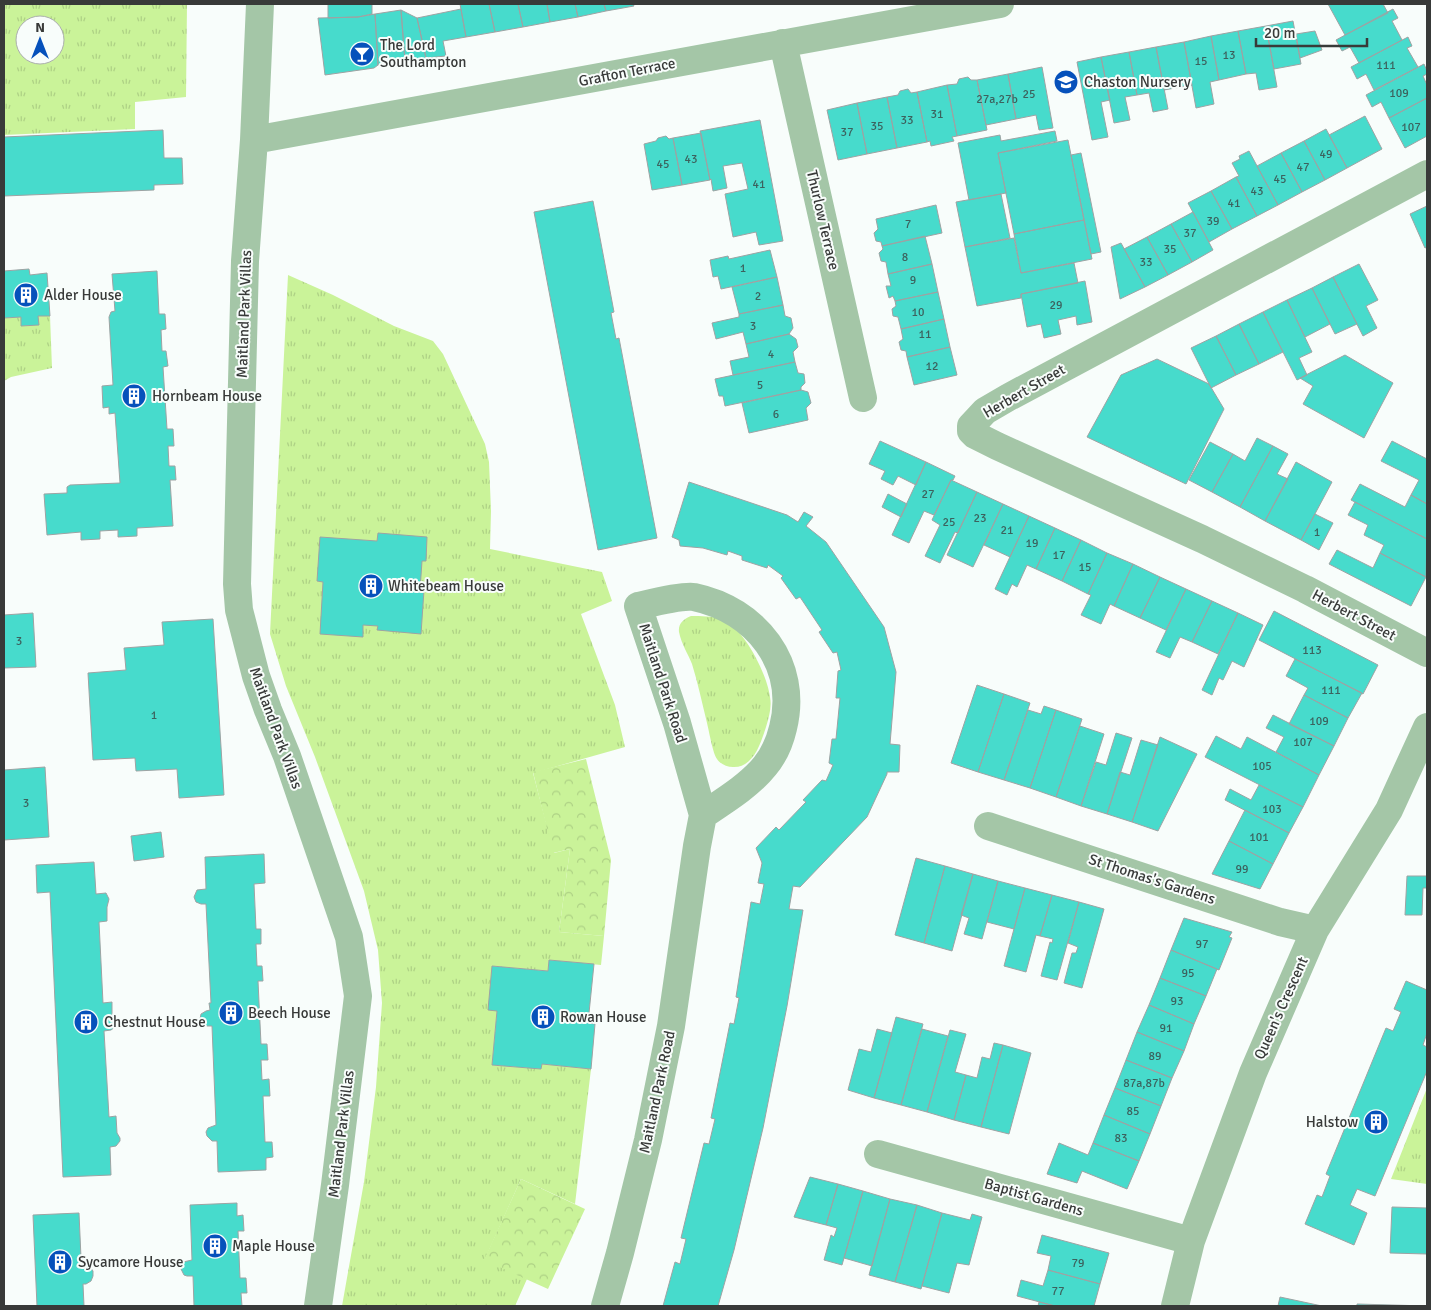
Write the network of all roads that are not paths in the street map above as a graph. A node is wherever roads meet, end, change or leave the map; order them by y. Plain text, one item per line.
1 (260, 4) edge
2 (1000, 4) edge
3 (955, 8) edge
4 (783, 43) junction
5 (254, 140) junction
6 (1427, 174) edge
7 (863, 398) dead end
8 (1427, 654) edge
9 (1427, 727) edge
10 (703, 815) junction
11 (988, 826) dead end
12 (1316, 930) junction
13 (878, 1154) dead end
14 (1190, 1241) junction
15 (318, 1306) edge
16 (605, 1306) edge
17 (1175, 1306) edge

1 - 5 street, Maitland Park Villas
2 - 3 street, Grafton Terrace
3 - 4 street, Grafton Terrace
4 - 5 street, Grafton Terrace
4 - 7 street, Thurlow Terrace
5 - 15 street, Maitland Park Villas
6 - 8 street, Herbert Street
9 - 12 street, Queen's Crescent
10 - 10 street, Maitland Park Road
10 - 16 street, Maitland Park Road
11 - 12 street, St Thomas's Gardens
12 - 14 street, Queen's Crescent
13 - 14 street, Baptist Gardens
14 - 17 street, Queen's Crescent

